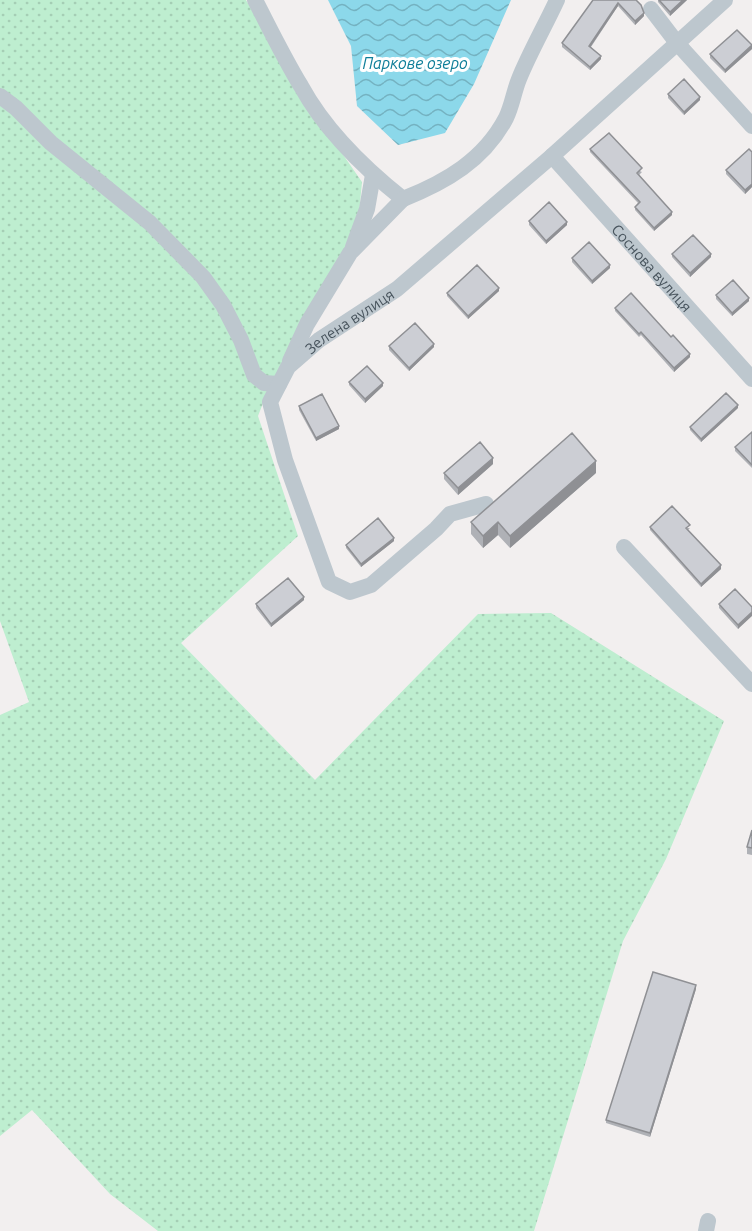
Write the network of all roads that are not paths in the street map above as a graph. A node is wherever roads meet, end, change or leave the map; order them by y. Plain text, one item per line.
1 (255, 0) edge
2 (557, 0) edge
3 (725, 0) edge
4 (651, 9) dead end
5 (677, 43) junction
6 (0, 96) edge
7 (752, 126) edge
8 (552, 156) junction
9 (373, 175) junction
10 (404, 198) junction
11 (350, 254) junction
12 (288, 367) junction
13 (752, 379) edge
14 (279, 384) junction
15 (486, 504) dead end
16 (624, 547) dead end
17 (752, 684) edge

1 - 9 street
2 - 10 street
3 - 5 street, Зелена вулиця
4 - 5 street
5 - 7 street
5 - 8 street, Зелена вулиця
6 - 14 street
8 - 12 street, Зелена вулиця
8 - 13 street, Соснова вулиця
9 - 10 street
9 - 11 street
10 - 11 street
11 - 12 street
12 - 14 street, Зелена вулиця
14 - 15 street, Зелена вулиця
16 - 17 street

